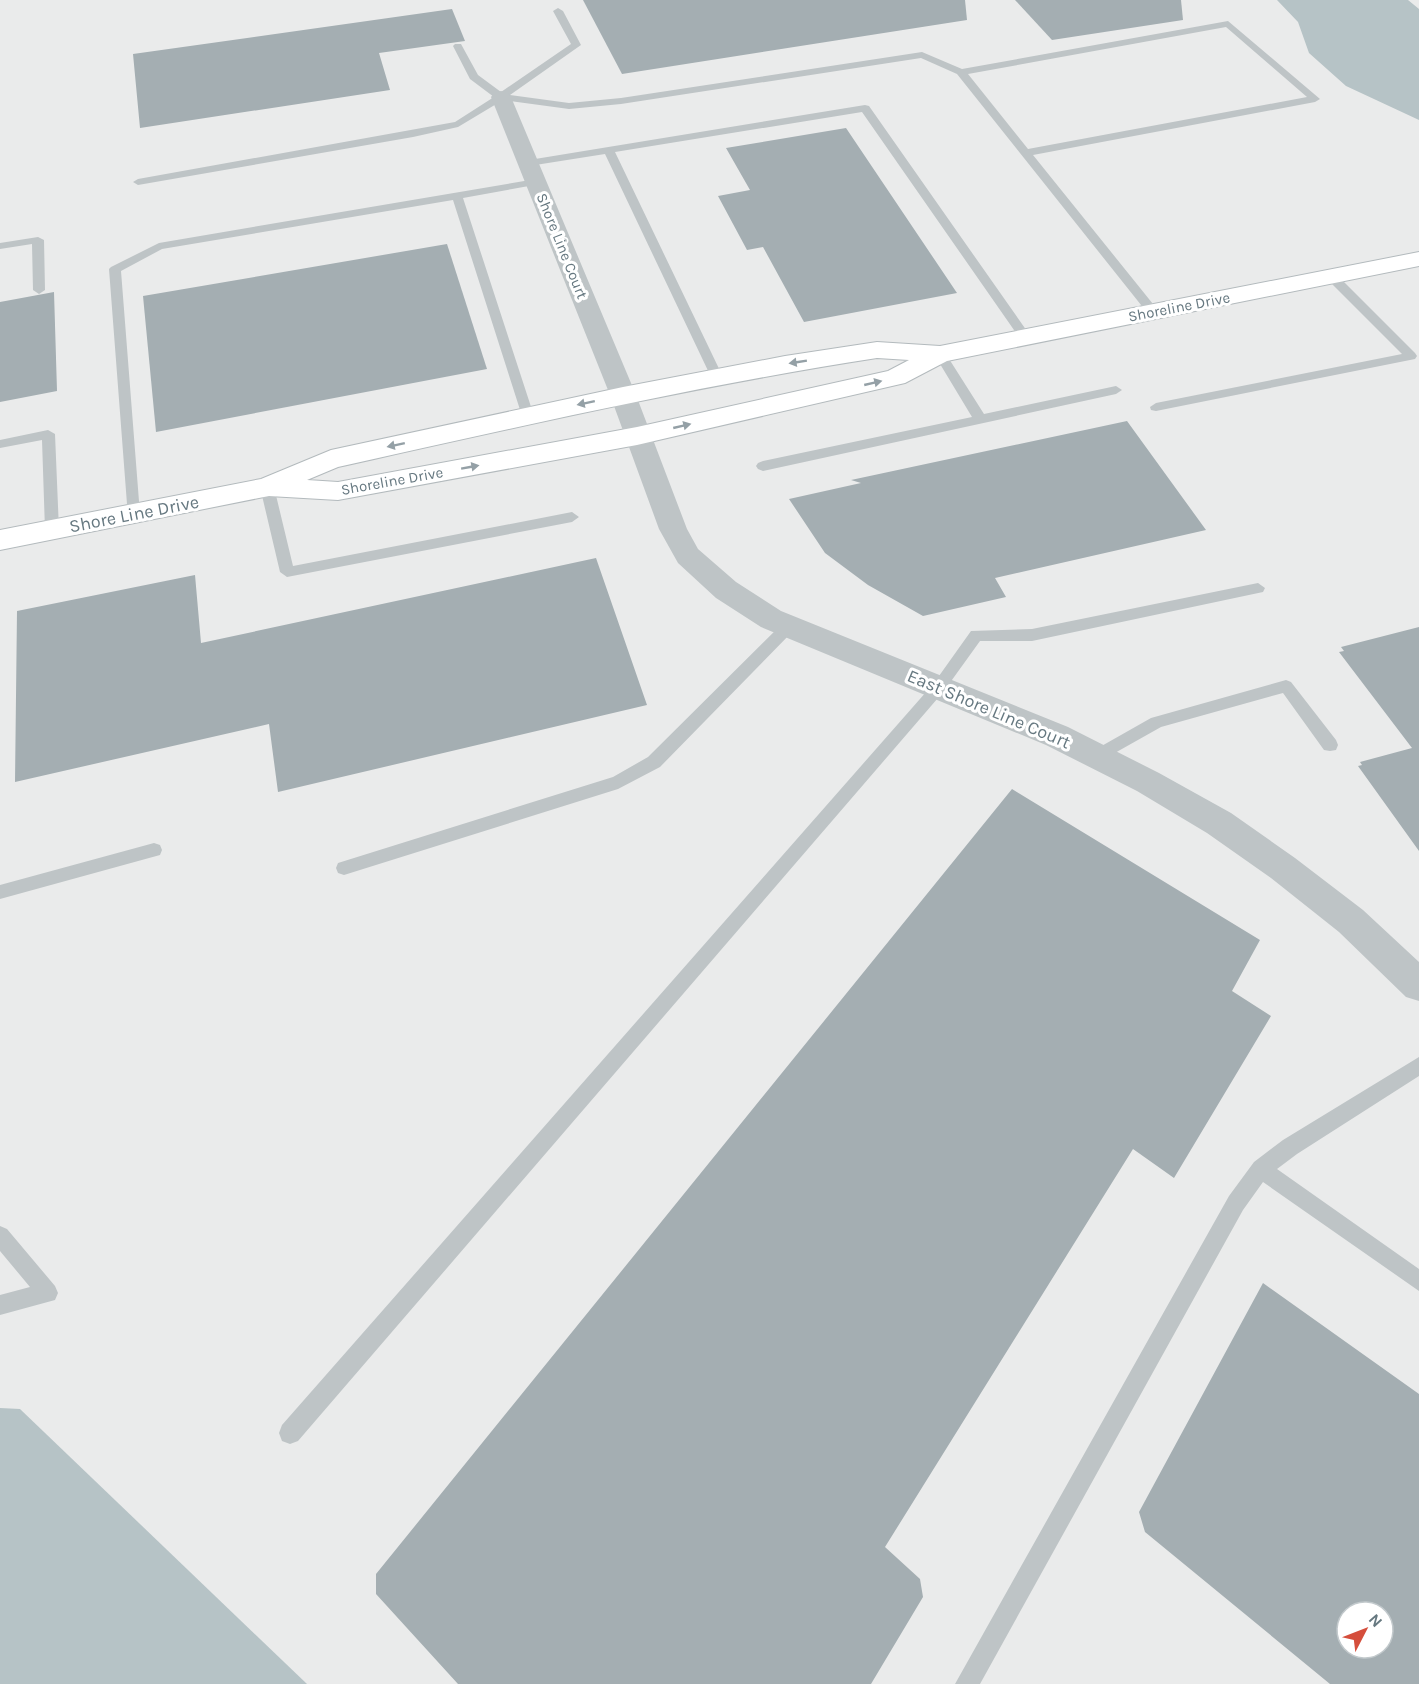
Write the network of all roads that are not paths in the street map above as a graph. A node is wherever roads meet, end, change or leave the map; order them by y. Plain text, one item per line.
1 (558, 11) dead end
2 (458, 46) dead end
3 (961, 72) junction
4 (501, 97) junction
5 (609, 150) junction
6 (1026, 153) junction
7 (532, 172) junction
8 (138, 182) dead end
9 (457, 196) junction
10 (0, 246) edge
11 (1419, 259) edge
12 (1332, 277) junction
13 (39, 290) dead end
14 (1153, 312) junction
15 (1025, 337) junction
16 (940, 354) junction
17 (717, 377) junction
18 (1116, 390) dead end
19 (623, 395) junction
20 (1156, 407) dead end
21 (528, 416) junction
22 (981, 420) junction
23 (637, 436) junction
24 (0, 444) edge
25 (763, 466) dead end
26 (267, 487) junction
27 (133, 514) junction
28 (572, 517) dead end
29 (52, 530) junction
30 (0, 540) edge
31 (1258, 588) dead end
32 (789, 626) junction
33 (939, 687) junction
34 (1330, 745) dead end
35 (1097, 757) junction
36 (154, 850) dead end
37 (344, 868) dead end
38 (0, 892) edge
39 (1419, 985) edge
40 (1419, 1066) edge
41 (1261, 1169) junction
42 (0, 1236) edge
43 (1419, 1281) edge
44 (0, 1305) edge
45 (290, 1433) dead end
46 (967, 1684) edge

1 - 4 lane
2 - 4 lane
3 - 4 lane
3 - 6 lane
3 - 6 lane
4 - 7 street, Shore Line Court
4 - 8 lane
5 - 7 lane
5 - 15 lane
5 - 17 lane
6 - 14 lane
7 - 9 lane
7 - 19 street, Shore Line Court
9 - 21 lane
9 - 27 lane
10 - 13 lane
11 - 12 street, Shoreline Drive
12 - 14 street, Shoreline Drive
12 - 20 lane
14 - 15 street, Shoreline Drive
15 - 16 street, Shoreline Drive
16 -> 17 street, Shoreline Drive
16 - 22 lane
23 -> 16 street, Shoreline Drive
17 - 19 street, Shoreline Drive
18 - 22 lane
19 -> 21 street, Shoreline Drive
19 - 23 street, East Shore Line Court
21 -> 26 street, Shoreline Drive
22 - 25 lane
26 -> 23 street, Shoreline Drive
23 - 32 street, East Shore Line Court
24 - 29 lane
26 - 27 street, Shore Line Drive
26 - 28 lane
27 - 29 street, Shore Line Drive
29 - 30 street, Shore Line Drive
31 - 33 lane
32 - 33 street, East Shore Line Court
32 - 37 lane
33 - 35 street, East Shore Line Court
33 - 45 lane
34 - 35 lane
35 - 39 street, East Shore Line Court
36 - 38 lane
40 - 41 lane
41 - 43 lane
41 - 46 lane
42 - 44 lane

